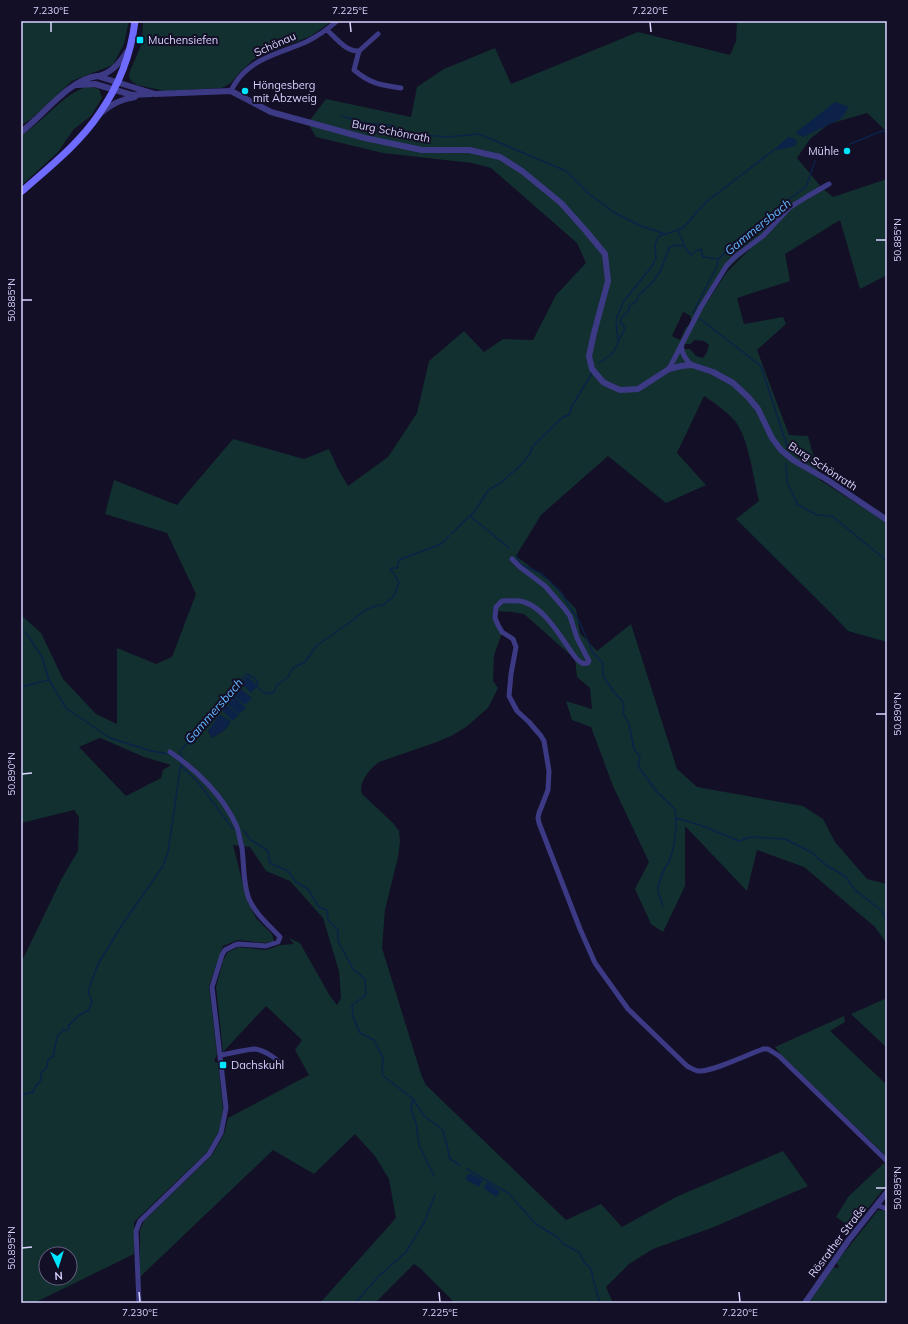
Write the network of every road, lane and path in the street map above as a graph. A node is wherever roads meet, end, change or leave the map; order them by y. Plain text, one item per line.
1 (135, 21) edge
2 (337, 21) edge
3 (327, 30) junction
4 (378, 34) dead end
5 (131, 47) junction
6 (359, 51) junction
7 (97, 76) junction
8 (117, 82) junction
9 (77, 85) junction
10 (401, 88) dead end
11 (114, 89) junction
12 (231, 91) junction
13 (155, 94) junction
14 (142, 95) junction
15 (99, 115) junction
16 (21, 132) edge
17 (829, 184) dead end
18 (21, 192) edge
19 (681, 344) junction
20 (692, 365) junction
21 (669, 369) junction
22 (887, 520) edge
23 (512, 559) dead end
24 (170, 752) dead end
25 (220, 1055) junction
26 (279, 1063) dead end
27 (887, 1161) edge
28 (887, 1192) edge
29 (877, 1205) junction
30 (887, 1209) edge
31 (139, 1303) edge
32 (805, 1303) edge

1 - 5 main road
2 - 3 street, Schönau
3 - 6 street
3 - 12 street, Schönau
4 - 6 street
5 - 7 street
5 - 8 main road
6 - 10 street
7 - 8 street
7 - 9 street
8 - 11 main road
8 - 13 street
9 - 11 street
9 - 16 street
11 - 14 street
11 - 15 main road
12 - 13 street
12 - 21 street, Burg Schönrath
13 - 14 street
14 - 15 street
15 - 18 main road
17 - 19 street
19 - 20 street
19 - 21 street
20 - 21 street, Burg Schönrath
20 - 22 street, Burg Schönrath
23 - 27 street
24 - 25 street
25 - 26 street
25 - 31 street
28 - 29 street, Rösrather Straße
29 - 30 street
29 - 32 street, Rösrather Straße

